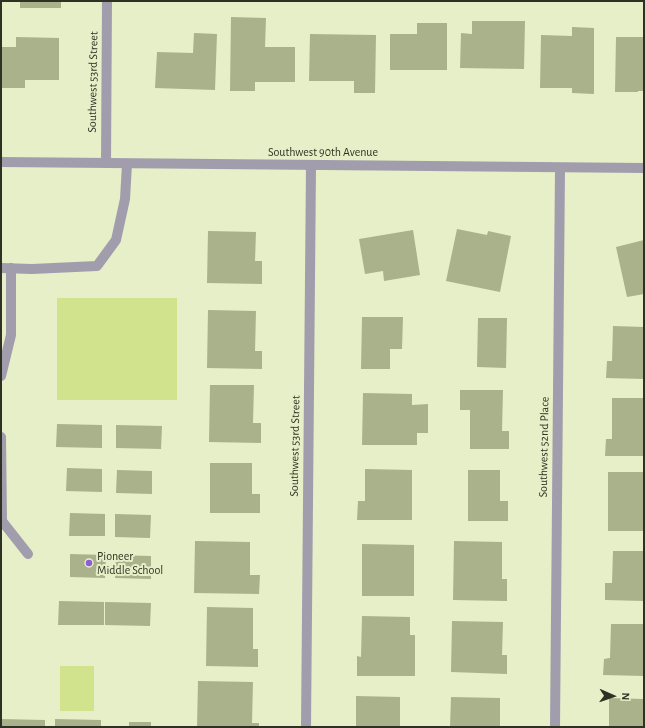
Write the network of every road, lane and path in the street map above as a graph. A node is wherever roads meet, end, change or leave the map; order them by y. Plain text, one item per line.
1 (107, 1) edge
2 (1, 162) edge
3 (106, 163) junction
4 (127, 164) junction
5 (311, 165) junction
6 (560, 168) junction
7 (644, 168) edge
8 (6, 268) edge
9 (1, 376) edge
10 (1, 437) edge
11 (28, 554) dead end
12 (306, 727) edge
13 (555, 727) edge

1 - 3 street, Southwest 53rd Street
2 - 3 street, Southwest 90th Avenue
3 - 4 street, Southwest 90th Avenue
4 - 5 street, Southwest 90th Avenue
4 - 8 street
5 - 6 street, Southwest 90th Avenue
5 - 12 street, Southwest 53rd Street
6 - 7 street, Southwest 90th Avenue
6 - 13 street, Southwest 52nd Place
8 - 9 street
10 - 11 street

